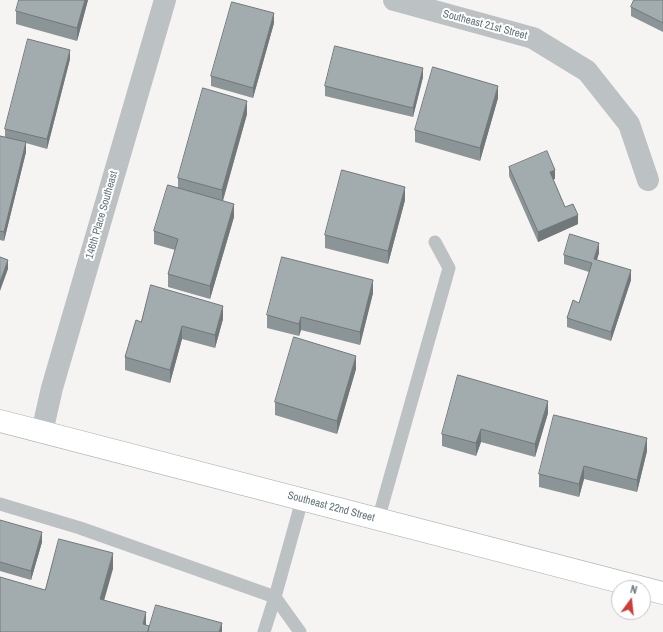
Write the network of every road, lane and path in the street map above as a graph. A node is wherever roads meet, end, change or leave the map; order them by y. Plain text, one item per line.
1 (165, 0) edge
2 (394, 0) edge
3 (648, 180) dead end
4 (435, 242) dead end
5 (0, 421) edge
6 (42, 432) junction
7 (302, 500) junction
8 (0, 504) edge
9 (378, 520) junction
10 (663, 593) edge
11 (275, 596) junction
12 (264, 632) edge
13 (300, 632) edge

1 - 6 street, 146th Place Southeast
2 - 3 street, Southeast 21st Street
4 - 9 lane
5 - 6 street, Southeast 22nd Street
6 - 7 street, Southeast 22nd Street
7 - 9 street, Southeast 22nd Street
7 - 11 lane
8 - 11 lane
9 - 10 street, Southeast 22nd Street
11 - 12 lane
11 - 13 lane

